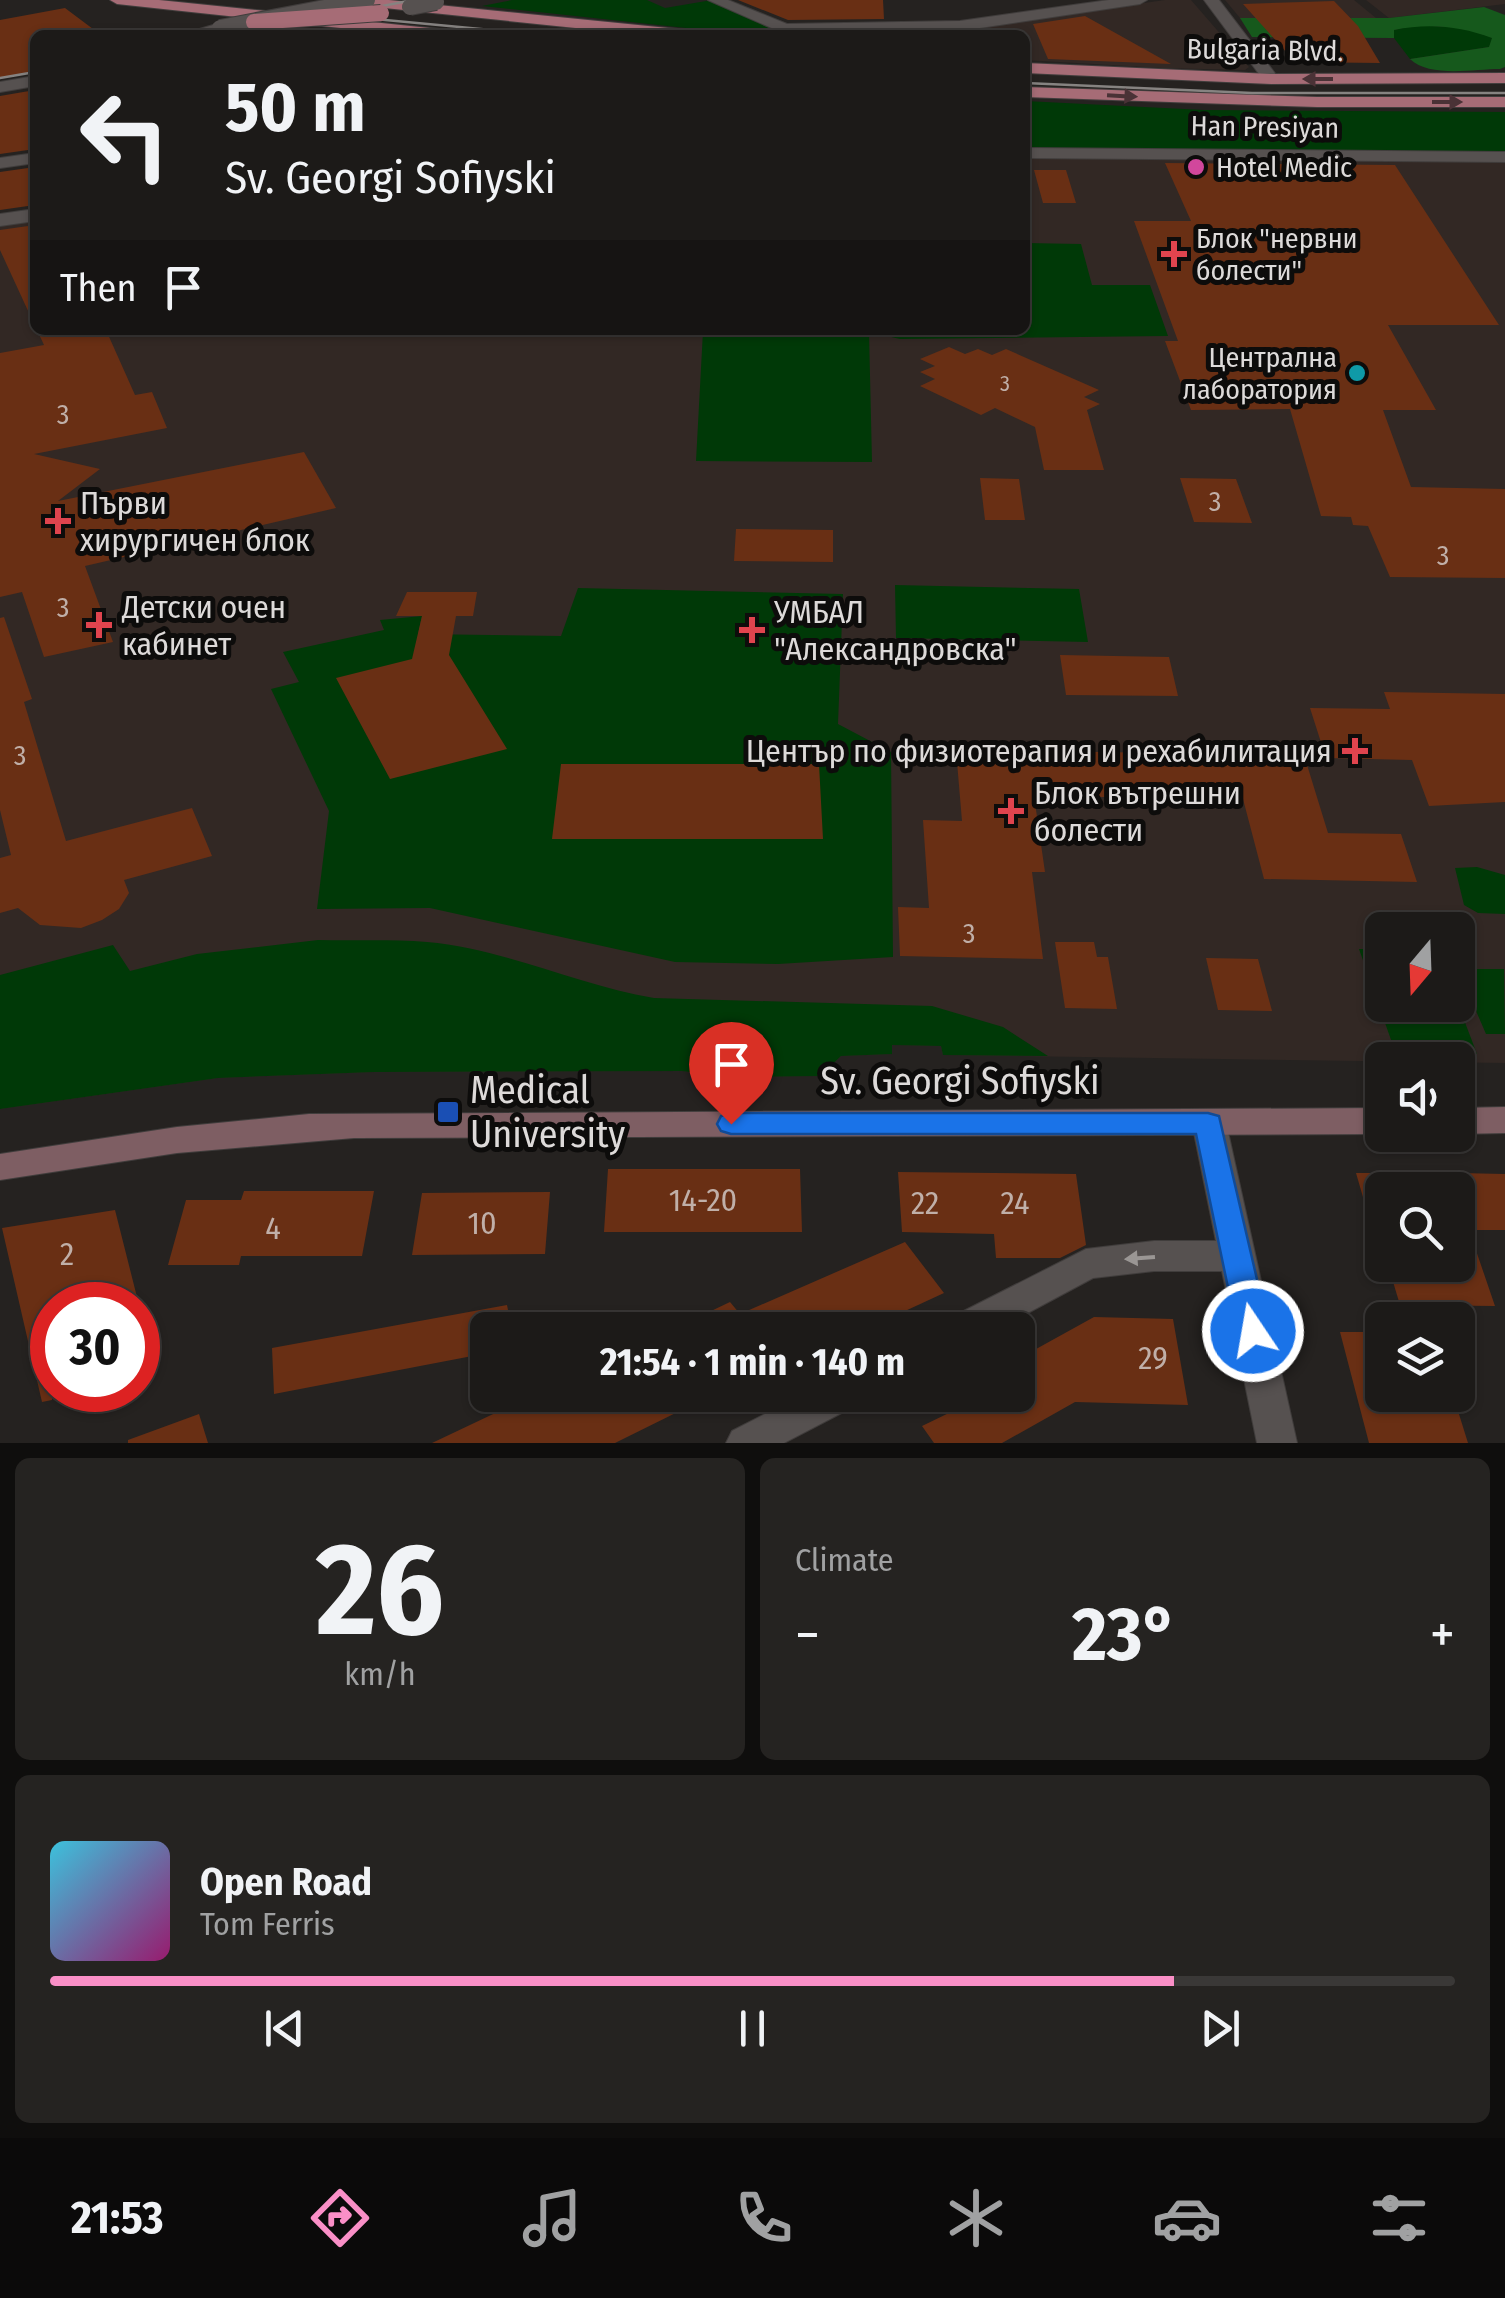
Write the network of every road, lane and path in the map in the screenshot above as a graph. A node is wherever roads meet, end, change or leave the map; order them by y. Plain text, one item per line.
1 (117, 0) edge
2 (346, 0) edge
3 (367, 0) edge
4 (715, 0) edge
5 (1140, 0) edge
6 (1211, 0) edge
7 (442, 1) edge
8 (380, 13) junction
9 (260, 28) edge
10 (211, 30) edge
11 (402, 30) edge
12 (542, 30) edge
13 (639, 30) edge
14 (30, 66) edge
15 (1030, 69) edge
16 (0, 72) edge
17 (1505, 78) edge
18 (1271, 79) junction
19 (30, 81) edge
20 (0, 88) edge
21 (1030, 92) edge
22 (1505, 102) edge
23 (1030, 153) edge
24 (1505, 157) edge
25 (30, 159) edge
26 (0, 163) edge
27 (30, 215) edge
28 (0, 220) edge
29 (1505, 1120) edge
30 (1475, 1121) edge
31 (1365, 1122) edge
32 (1208, 1123) junction
33 (0, 1168) edge
34 (1237, 1256) junction
35 (996, 1312) edge
36 (811, 1412) edge
37 (764, 1439) edge
38 (1278, 1443) edge

1 - 11 main road
2 - 13 main road
3 - 9 street, bridge
4 - 5 street
6 - 18 street
7 - 8 street, bridge
8 - 9 street, bridge
8 - 12 main road
9 - 10 street, bridge
14 - 16 street
15 - 18 main road, Bulgaria Blvd.
17 -> 18 main road, Bulgaria Blvd.
19 - 20 street
21 -> 22 main road, Bulgaria Blvd.
23 - 24 street, Han Presiyan
25 - 26 street
27 - 28 street
29 - 30 main road
31 - 32 main road, Sv. Georgi Sofiyski
32 - 33 main road, Sv. Georgi Sofiyski
32 - 34 street
34 -> 35 street
34 - 38 street
36 - 37 street

